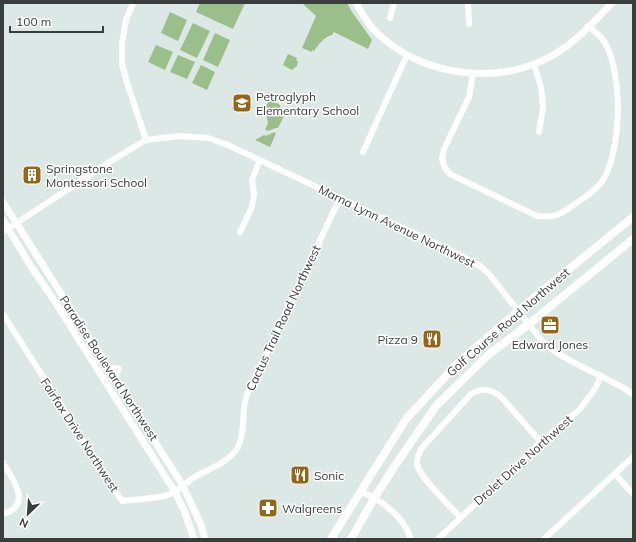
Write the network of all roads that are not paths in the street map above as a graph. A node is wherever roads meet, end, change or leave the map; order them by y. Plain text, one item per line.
1 (133, 3) edge
2 (356, 3) edge
3 (394, 3) edge
4 (468, 3) edge
5 (612, 3) edge
6 (390, 18) dead end
7 (469, 24) dead end
8 (589, 27) junction
9 (406, 55) junction
10 (534, 64) junction
11 (473, 74) junction
12 (539, 132) dead end
13 (146, 140) junction
14 (363, 152) dead end
15 (260, 160) junction
16 (340, 198) junction
17 (3, 202) edge
18 (633, 217) edge
19 (3, 220) edge
20 (16, 223) junction
21 (6, 230) edge
22 (240, 232) dead end
23 (633, 239) edge
24 (32, 268) junction
25 (58, 287) junction
26 (518, 310) junction
27 (3, 314) edge
28 (529, 324) junction
29 (94, 364) junction
30 (109, 368) junction
31 (601, 376) junction
32 (115, 378) junction
33 (111, 391) junction
34 (633, 394) edge
35 (136, 411) junction
36 (135, 428) junction
37 (541, 442) junction
38 (633, 457) edge
39 (3, 463) edge
40 (615, 474) junction
41 (184, 486) junction
42 (360, 491) junction
43 (175, 492) junction
44 (633, 494) edge
45 (375, 497) junction
46 (3, 514) edge
47 (460, 517) junction
48 (194, 539) edge
49 (205, 539) edge
50 (331, 539) edge
51 (351, 539) edge
52 (411, 539) edge
53 (438, 539) edge
54 (544, 539) edge

1 - 13 street
2 - 9 street
3 - 6 street
4 - 7 street
5 - 8 street
8 - 10 street
8 - 11 street
9 - 11 street
9 - 14 street
10 - 11 street
10 - 12 street
13 - 15 street, Marna Lynn Avenue Northwest
13 - 20 street
15 - 16 street, Marna Lynn Avenue Northwest
15 - 22 street
16 - 26 street, Marna Lynn Avenue Northwest
16 - 41 street, Cactus Trail Road Northwest
17 - 20 street, Paradise Boulevard Northwest
18 - 26 main road, Golf Course Road Northwest
19 - 21 street, Paradise Boulevard Northwest
20 - 21 street
20 - 25 street, Paradise Boulevard Northwest
21 - 24 street, Paradise Boulevard Northwest
23 - 28 main road, Golf Course Road Northwest
24 - 25 street
24 - 29 street, Paradise Boulevard Northwest
25 - 30 street, Paradise Boulevard Northwest
26 - 28 street, Marna Lynn Avenue Northwest
26 - 42 main road, Golf Course Road Northwest
27 - 43 street, Fairfax Drive Northwest
28 - 31 street, Marna Lynn Avenue Northwest
28 - 45 main road, Golf Course Road Northwest
29 - 30 street
29 - 33 street, Paradise Boulevard Northwest
30 - 32 street, Paradise Boulevard Northwest
31 - 34 street, Marna Lynn Avenue Northwest
31 - 37 street, Drolet Drive Northwest
32 - 33 street
32 - 35 street, Paradise Boulevard Northwest
33 - 36 street, Paradise Boulevard Northwest
35 - 36 street
35 - 41 street, Paradise Boulevard Northwest
36 - 43 street, Paradise Boulevard Northwest
37 - 47 street, Drolet Drive Northwest
37 - 47 street
38 - 40 street
39 - 46 street
40 - 44 street
40 - 54 street
41 - 43 street, Fairfax Drive Northwest
41 - 49 street, Paradise Boulevard Northwest
42 - 45 street
42 - 50 main road, Golf Course Road Northwest
43 - 48 street, Paradise Boulevard Northwest
45 - 51 main road, Golf Course Road Northwest
45 - 52 street
47 - 53 street, Drolet Drive Northwest

